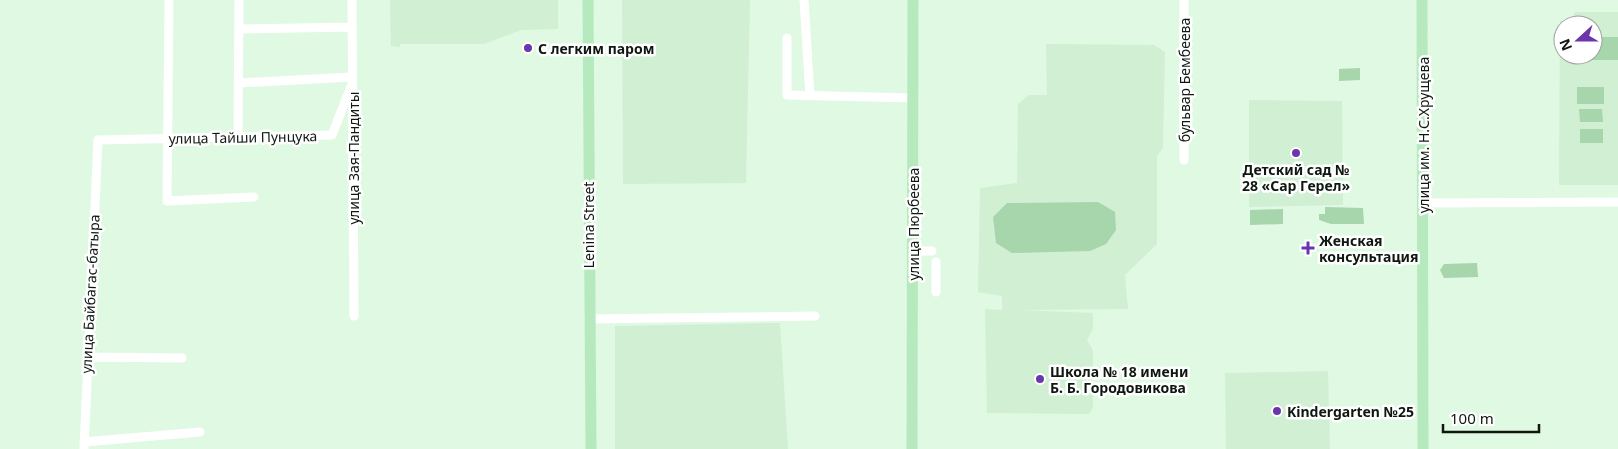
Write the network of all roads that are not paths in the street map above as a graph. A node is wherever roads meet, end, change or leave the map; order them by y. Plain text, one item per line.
1 (169, 0) edge
2 (239, 0) edge
3 (352, 0) edge
4 (588, 0) edge
5 (804, 0) edge
6 (913, 0) edge
7 (1184, 0) edge
8 (1422, 0) edge
9 (352, 27) junction
10 (239, 29) junction
11 (786, 38) dead end
12 (352, 80) junction
13 (238, 83) junction
14 (810, 96) junction
15 (914, 98) junction
16 (238, 136) junction
17 (168, 138) junction
18 (98, 140) joint
19 (1184, 160) dead end
20 (254, 197) dead end
21 (1618, 202) edge
22 (1423, 203) junction
23 (913, 251) junction
24 (932, 251) dead end
25 (936, 262) dead end
26 (936, 292) dead end
27 (354, 316) dead end
28 (816, 316) dead end
29 (589, 319) junction
30 (86, 357) junction
31 (182, 358) dead end
32 (200, 432) dead end
33 (84, 446) edge
34 (591, 449) edge
35 (912, 449) edge
36 (1423, 449) edge

1 - 17 street
2 - 10 street
3 - 9 street, улица Зая-Пандиты
4 - 29 main road, Lenina Street
5 - 14 street
6 - 15 main road, улица Пюрбеева
7 - 19 street, бульвар Бембеева
8 - 22 main road, улица им. Н.С.Хрущева
9 - 10 street
9 - 12 street, улица Зая-Пандиты
10 - 13 street
11 - 14 street
12 - 13 street
12 - 16 street, улица Тайши Пунцука
12 - 27 street, улица Зая-Пандиты
13 - 16 street
14 - 15 street
15 - 23 main road, улица Пюрбеева
16 - 17 street, улица Тайши Пунцука
17 - 18 street, улица Тайши Пунцука
17 - 20 street
18 - 30 street, улица Байбагас-батыра
21 - 22 street
22 - 36 main road, улица им. Н.С.Хрущева
23 - 24 street
23 - 35 main road, улица Пюрбеева
25 - 26 street
28 - 29 street
29 - 34 main road, Lenina Street
30 - 31 street
30 - 33 street, улица Байбагас-батыра
32 - 33 street

